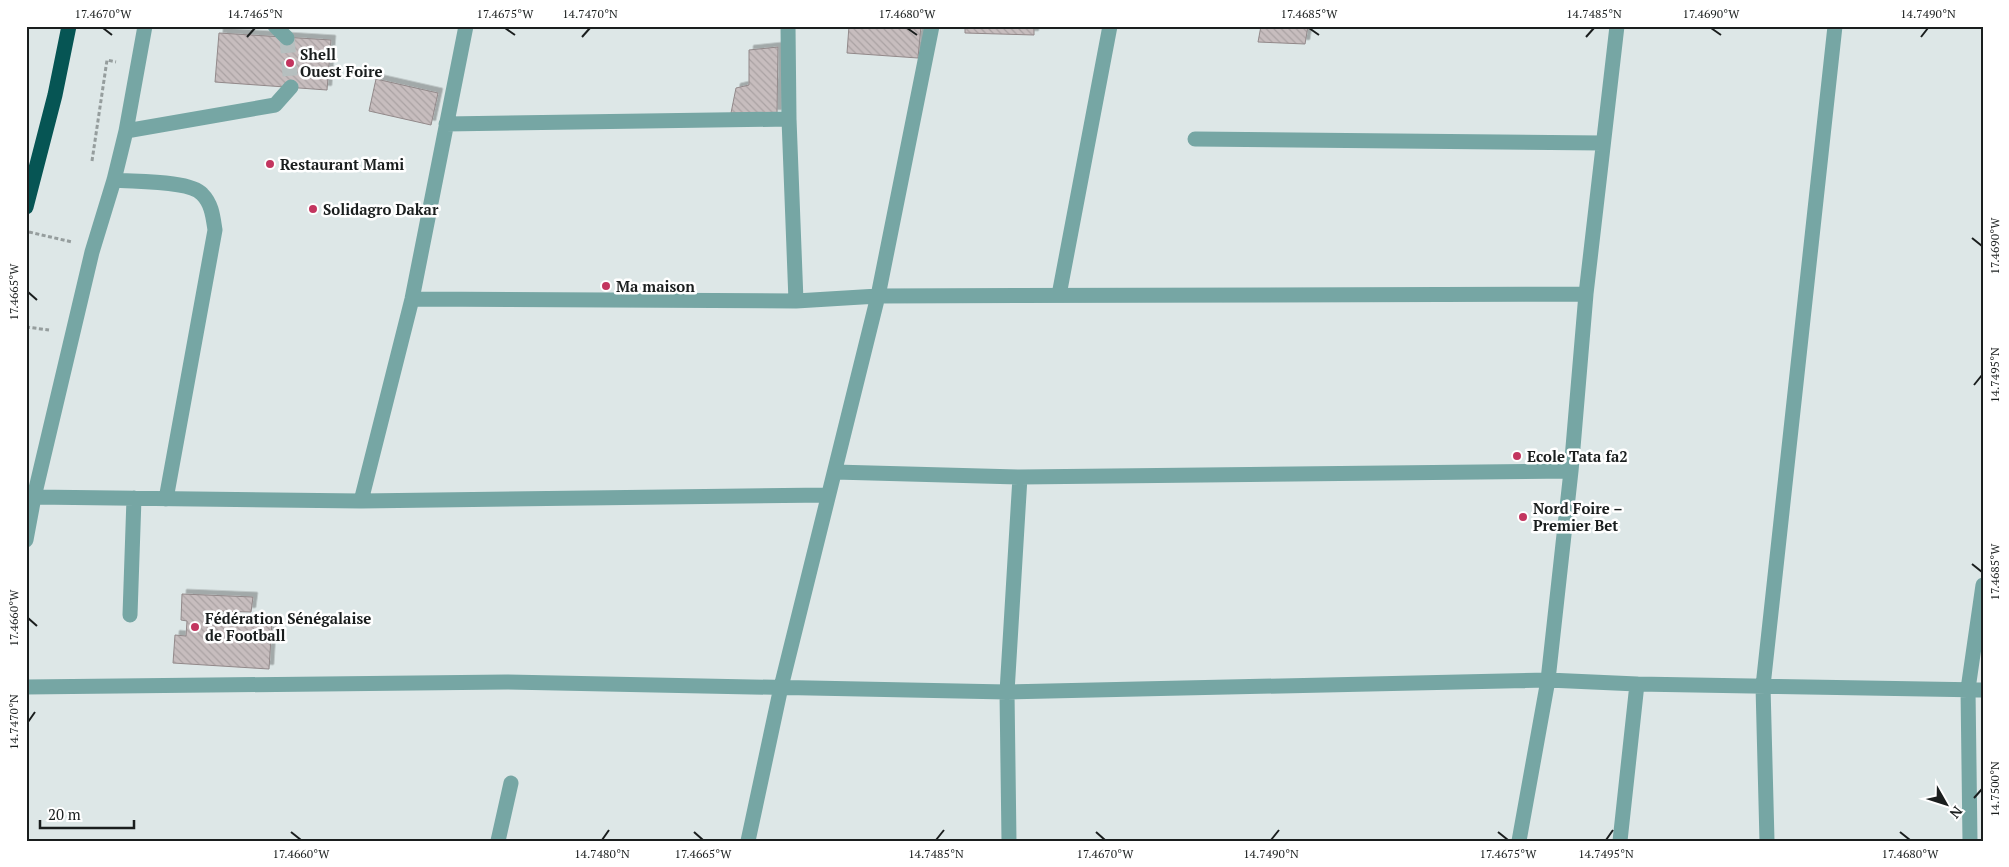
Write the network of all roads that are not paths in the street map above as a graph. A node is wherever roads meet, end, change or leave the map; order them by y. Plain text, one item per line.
1 (69, 26) edge
2 (145, 26) edge
3 (275, 26) edge
4 (466, 26) edge
5 (788, 26) edge
6 (932, 26) edge
7 (1110, 26) edge
8 (1618, 26) edge
9 (1835, 26) edge
10 (287, 38) tunnel mouth
11 (291, 88) dead end
12 (789, 119) junction
13 (446, 124) junction
14 (126, 131) junction
15 (1195, 138) dead end
16 (1603, 143) junction
17 (114, 180) junction
18 (26, 206) edge
19 (1586, 294) junction
20 (1059, 295) junction
21 (878, 296) junction
22 (412, 298) junction
23 (796, 301) junction
24 (1571, 471) junction
25 (835, 472) junction
26 (1020, 477) junction
27 (828, 495) junction
28 (34, 497) junction
29 (134, 498) junction
30 (166, 498) junction
31 (361, 501) junction
32 (26, 540) edge
33 (1983, 585) edge
34 (130, 616) dead end
35 (1548, 680) junction
36 (1637, 684) junction
37 (1763, 686) junction
38 (26, 687) edge
39 (780, 687) junction
40 (1975, 690) edge
41 (1006, 692) junction
42 (511, 783) dead end
43 (498, 841) edge
44 (748, 841) edge
45 (1009, 841) edge
46 (1519, 841) edge
47 (1620, 841) edge
48 (1767, 841) edge
49 (1970, 841) edge

1 - 18 highway
2 - 14 street
3 - 10 street
4 - 13 street
5 - 12 street
6 - 21 street
7 - 20 street
8 - 16 street
9 - 37 street
11 - 14 street
12 - 13 street
12 - 23 street
13 - 22 street
14 - 17 street
15 - 16 street
16 - 19 street
17 - 28 street
17 - 30 street
19 - 20 street
19 - 24 street
20 - 21 street
21 - 23 street
21 - 25 street
22 - 23 street
22 - 31 street
24 - 26 street
24 - 35 street
25 - 26 street
25 - 27 street
26 - 41 street
27 - 31 street
27 - 39 street
28 - 29 street
28 - 32 street
29 - 30 street
29 - 34 street
30 - 31 street
33 - 40 street
35 - 36 street
35 - 41 street
35 - 46 street
36 - 37 street
36 - 47 street
37 - 40 street
37 - 48 street
38 - 39 street
39 - 41 street
39 - 44 street
40 - 49 street
41 - 45 street
42 - 43 street

